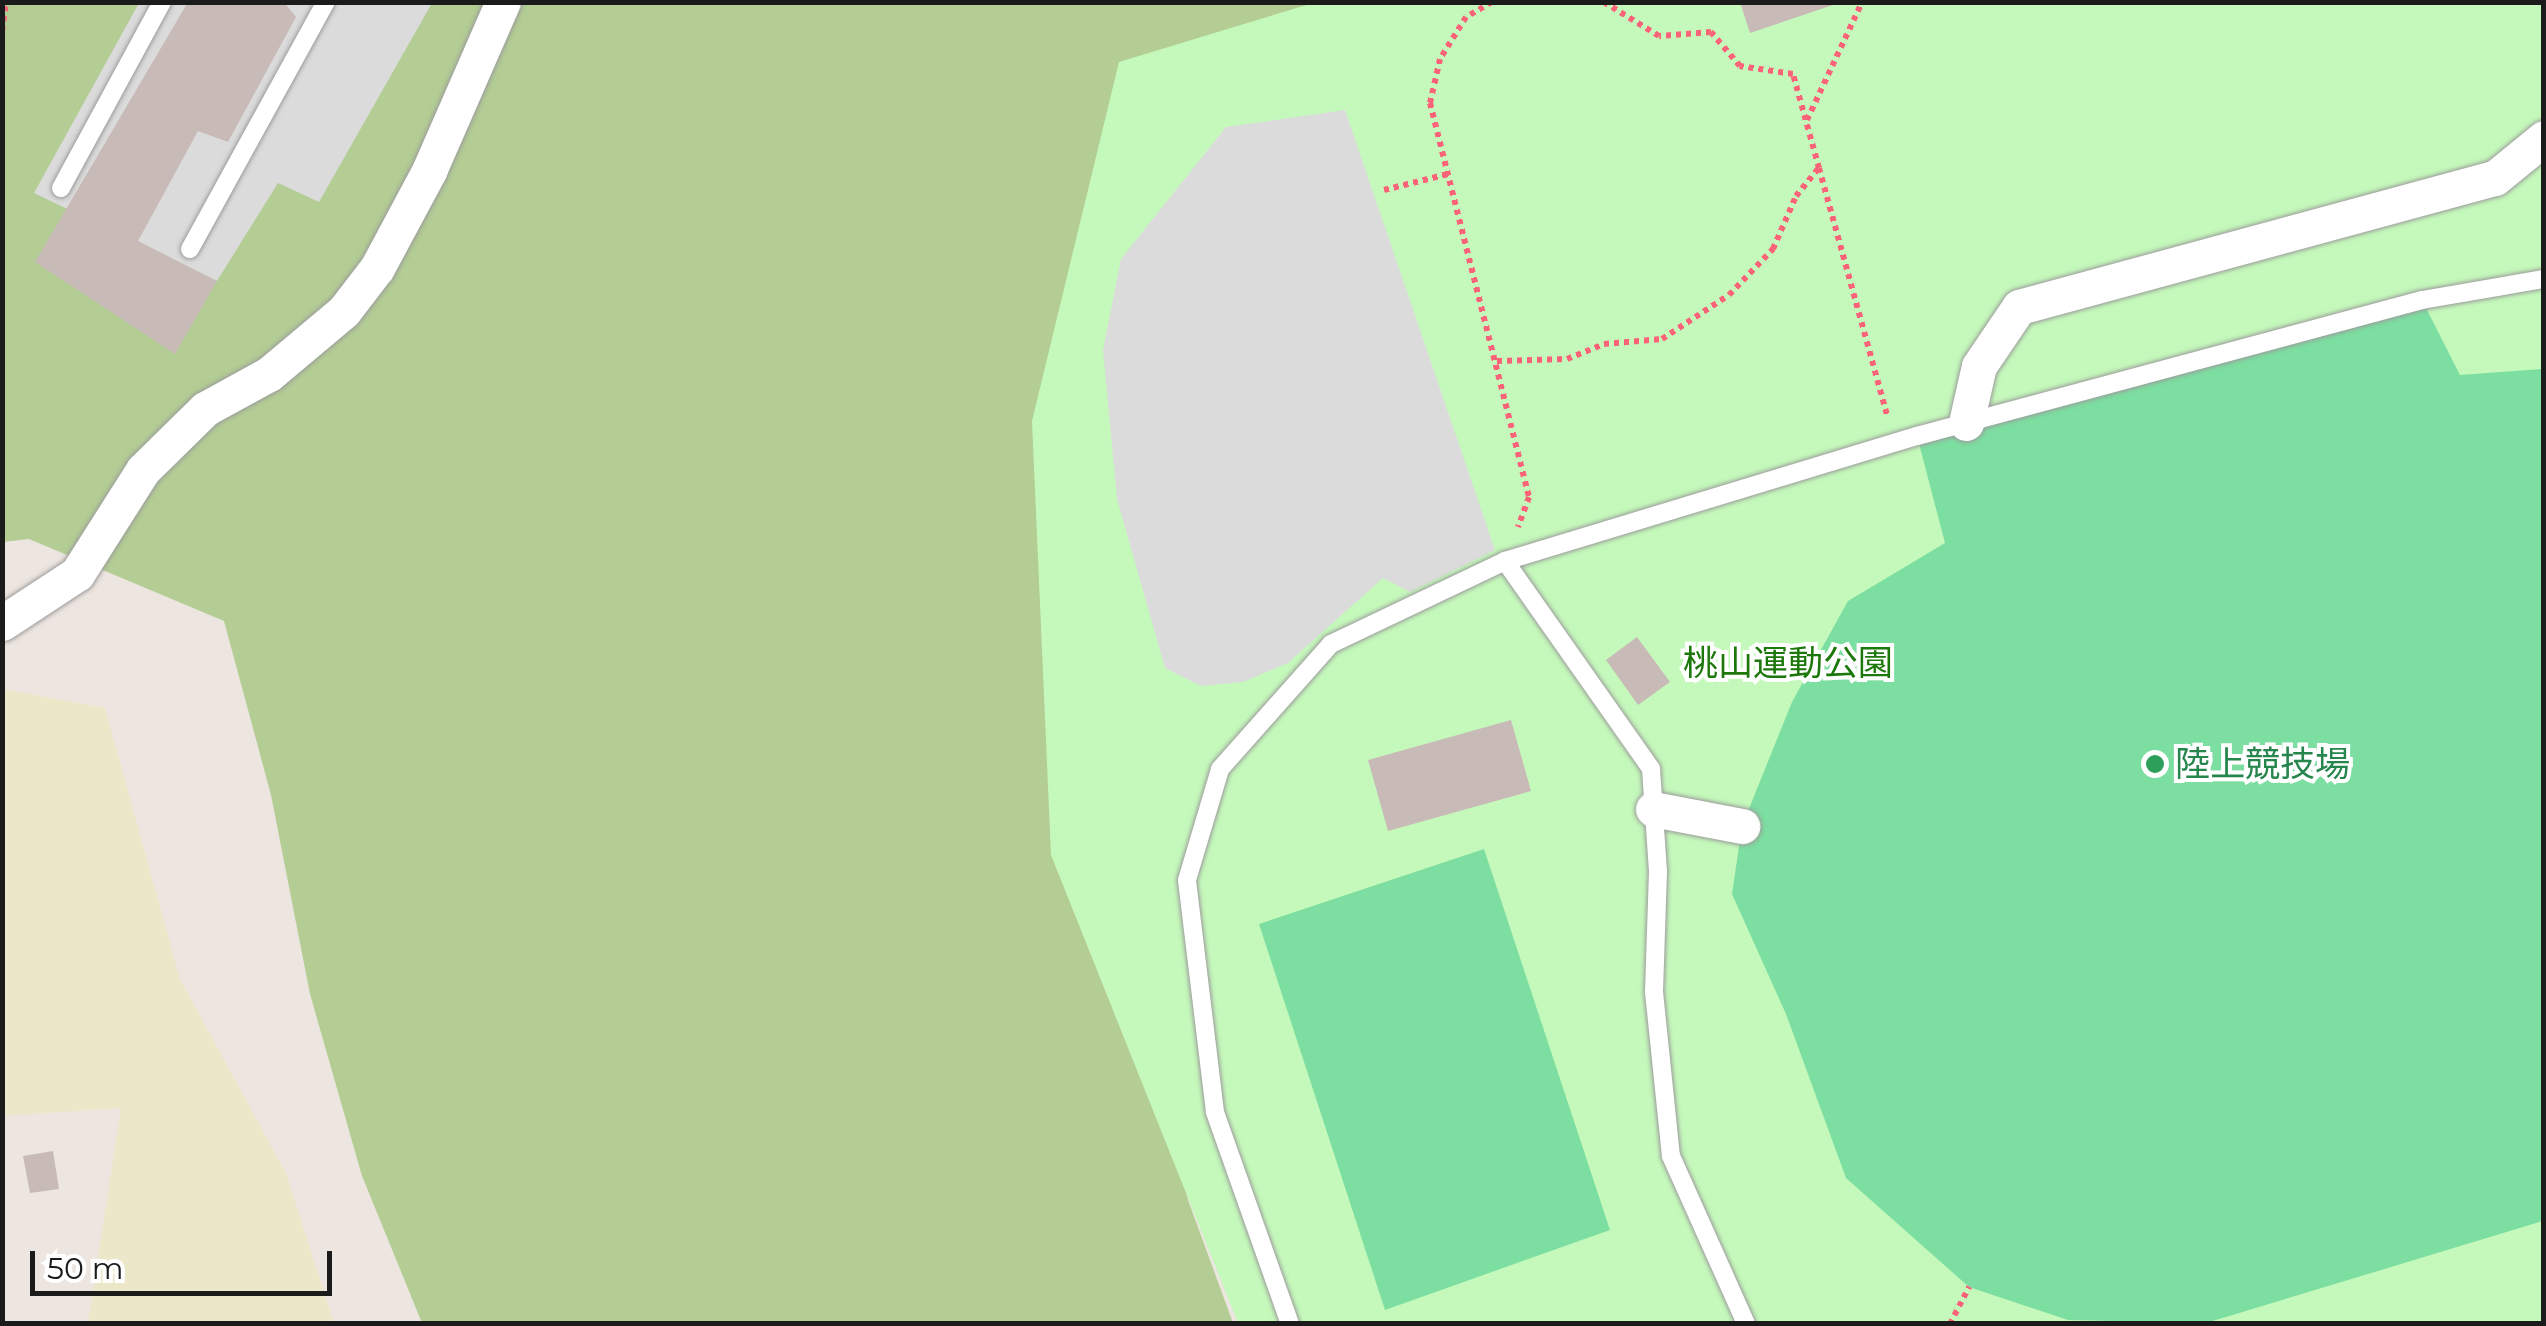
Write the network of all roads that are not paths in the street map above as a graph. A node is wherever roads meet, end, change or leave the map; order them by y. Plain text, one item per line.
1 (162, 2) edge
2 (326, 2) edge
3 (503, 2) edge
4 (2544, 138) edge
5 (61, 188) dead end
6 (190, 249) dead end
7 (2544, 279) edge
8 (1966, 423) junction
9 (1505, 561) junction
10 (2, 623) edge
11 (1654, 810) junction
12 (1742, 826) dead end
13 (1290, 1324) edge
14 (1746, 1324) edge

1 - 5 lane
2 - 6 lane
3 - 10 street
4 - 8 street
7 - 8 lane
8 - 9 lane
9 - 11 lane
9 - 13 lane
11 - 12 street
11 - 14 lane

